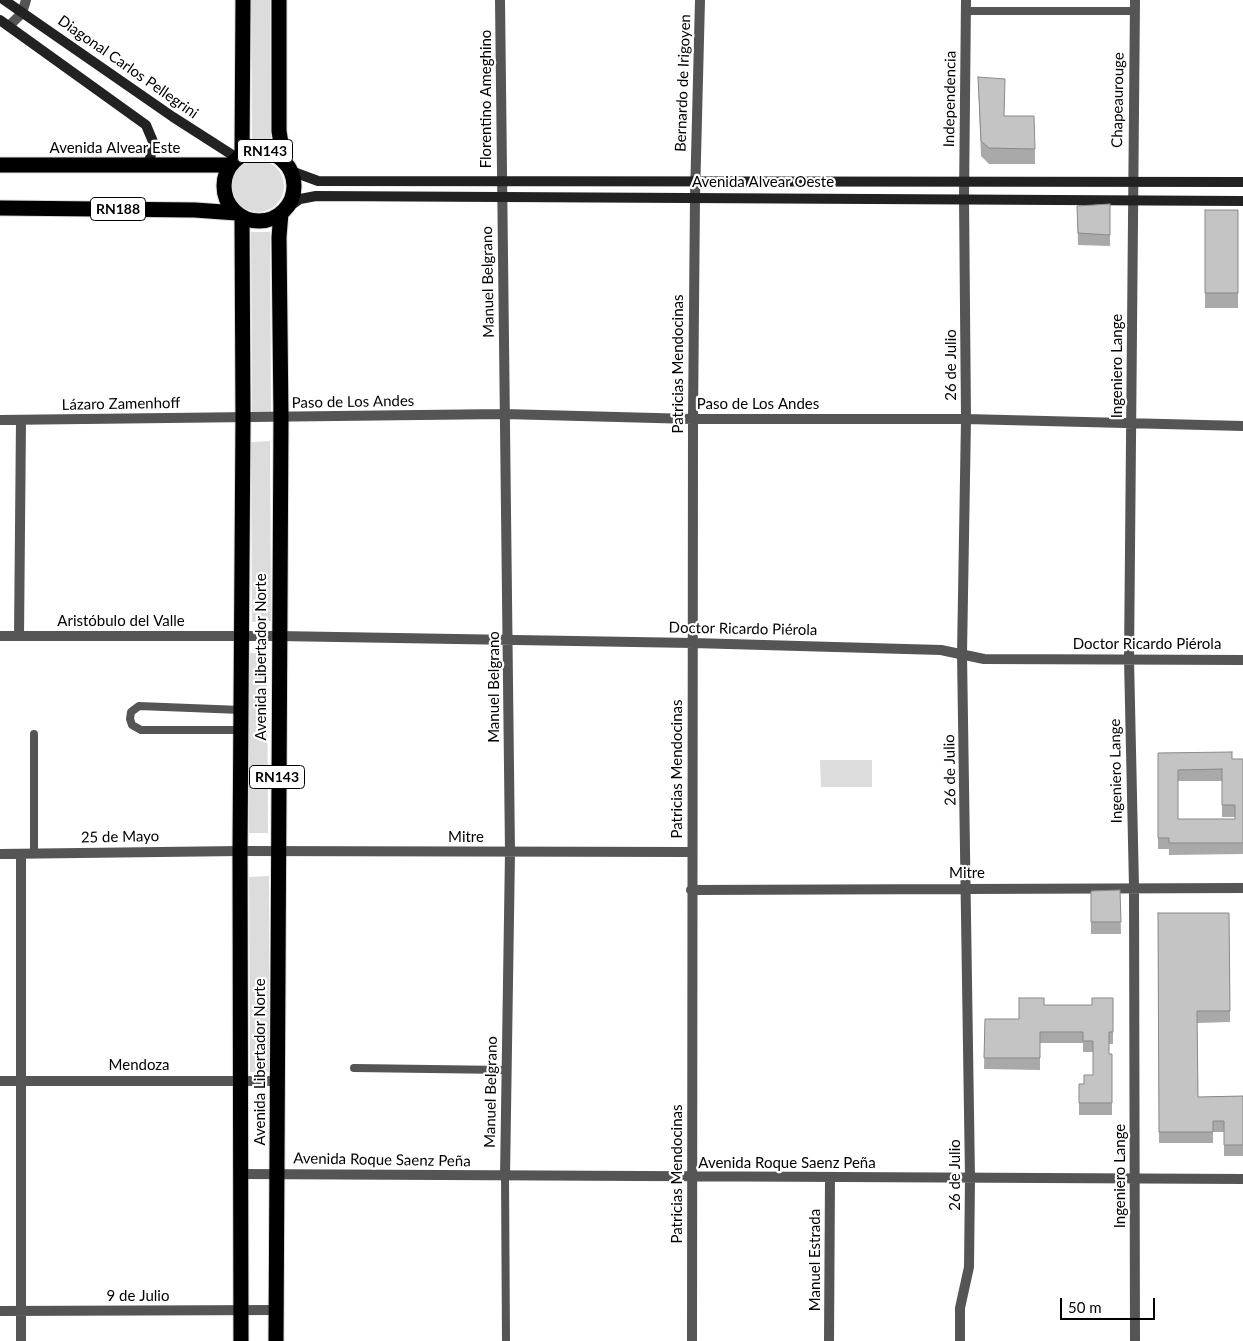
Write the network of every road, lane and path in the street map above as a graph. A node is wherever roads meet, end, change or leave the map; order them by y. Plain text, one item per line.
1 (4, 0) edge
2 (26, 0) edge
3 (243, 0) edge
4 (279, 0) edge
5 (500, 0) edge
6 (700, 0) edge
7 (966, 0) edge
8 (1135, 0) edge
9 (966, 11) junction
10 (1135, 11) junction
11 (22, 13) junction
12 (0, 20) edge
13 (9, 26) junction
14 (236, 159) junction
15 (0, 165) edge
16 (148, 165) junction
17 (288, 166) junction
18 (501, 181) junction
19 (695, 182) junction
20 (965, 182) junction
21 (1132, 182) junction
22 (1243, 182) edge
23 (502, 197) junction
24 (695, 197) junction
25 (964, 198) junction
26 (1132, 201) junction
27 (1243, 201) edge
28 (0, 208) edge
29 (284, 211) junction
30 (239, 215) junction
31 (504, 414) junction
32 (243, 418) junction
33 (281, 418) junction
34 (693, 419) junction
35 (966, 419) junction
36 (0, 420) edge
37 (21, 420) junction
38 (1132, 424) junction
39 (1243, 426) edge
40 (0, 636) edge
41 (19, 636) junction
42 (278, 636) junction
43 (242, 637) junction
44 (508, 641) junction
45 (693, 643) junction
46 (962, 654) junction
47 (1129, 659) junction
48 (1243, 660) edge
49 (241, 710) junction
50 (241, 730) junction
51 (34, 734) dead end
52 (240, 851) junction
53 (277, 852) junction
54 (510, 852) junction
55 (691, 852) junction
56 (0, 854) edge
57 (21, 854) junction
58 (34, 854) junction
59 (1134, 887) junction
60 (967, 888) junction
61 (1243, 888) edge
62 (691, 890) junction
63 (354, 1068) dead end
64 (506, 1070) junction
65 (240, 1080) junction
66 (278, 1080) junction
67 (0, 1081) edge
68 (22, 1081) junction
69 (240, 1174) junction
70 (278, 1174) junction
71 (505, 1177) junction
72 (692, 1177) junction
73 (830, 1178) junction
74 (970, 1178) junction
75 (1135, 1178) junction
76 (1243, 1179) edge
77 (241, 1310) junction
78 (277, 1310) junction
79 (0, 1311) edge
80 (21, 1311) junction
81 (21, 1341) edge
82 (241, 1341) edge
83 (276, 1341) edge
84 (506, 1341) edge
85 (692, 1341) edge
86 (830, 1341) edge
87 (960, 1341) edge
88 (1135, 1341) edge

1 - 11 main road, Diagonal Carlos Pellegrini
2 - 11 street
3 - 14 highway, RN143
4 - 17 highway, RN143
5 - 18 street, Florentino Ameghino
6 - 19 street, Bernardo de Irigoyen
7 - 9 street, Independencia
8 - 10 street, Chapeaurouge
9 - 10 lane
9 - 20 street, Independencia
10 - 21 street, Chapeaurouge
11 - 13 street
11 - 14 main road, Diagonal Carlos Pellegrini
12 - 13 main road
13 - 16 main road
14 - 16 highway, Avenida Alvear Este
14 - 17 highway, RN143
14 - 30 highway, RN143
15 - 16 highway, Avenida Alvear Este
17 - 18 main road, Avenida Alvear Oeste
17 - 29 highway, RN143
18 - 19 main road, Avenida Alvear Oeste
18 - 23 street, Florentino Ameghino
19 - 20 main road, Avenida Alvear Oeste
19 - 24 street, Bernardo de Irigoyen
20 - 21 main road, Avenida Alvear Oeste
20 - 25 street, Independencia
21 - 22 main road, Avenida Alvear Oeste
21 - 26 street, Chapeaurouge
23 - 24 main road, Avenida Alvear Oeste
23 - 29 main road, Avenida Alvear Oeste
23 - 31 street, Manuel Belgrano
24 - 25 main road, Avenida Alvear Oeste
24 - 34 street, Patricias Mendocinas
25 - 26 main road, Avenida Alvear Oeste
25 - 35 street, 26 de Julio
26 - 27 main road, Avenida Alvear Oeste
26 - 38 street, Ingeniero Lange
28 - 30 highway, RN188
29 - 30 highway
29 - 33 highway, Avenida Libertador Norte / RN143
30 - 32 highway, Avenida Libertador Norte / RN143
31 - 33 street, Paso de Los Andes
31 - 34 street, Paso de Los Andes
31 - 44 street, Manuel Belgrano
32 - 33 street, Paso de Los Andes
32 - 37 street, Lázaro Zamenhoff
32 - 43 highway, Avenida Libertador Norte / RN143
33 - 42 highway, Avenida Libertador Norte / RN143
34 - 35 street, Paso de Los Andes
34 - 45 street, Patricias Mendocinas
35 - 38 street, Paso de Los Andes
35 - 46 street, 26 de Julio
36 - 37 street, Lázaro Zamenhoff
37 - 41 street
38 - 39 street, Paso de Los Andes
38 - 47 street, Ingeniero Lange
40 - 41 street, Aristóbulo del Valle
41 - 43 street, Aristóbulo del Valle
42 - 43 street, Doctor Ricardo Piérola
42 - 44 street, Doctor Ricardo Piérola
42 - 53 highway, Avenida Libertador Norte / RN143
43 - 49 highway, Avenida Libertador Norte / RN143
44 - 45 street, Doctor Ricardo Piérola
44 - 54 street, Manuel Belgrano
45 - 46 street, Doctor Ricardo Piérola
45 - 55 street, Patricias Mendocinas
46 - 47 street, Doctor Ricardo Piérola
46 - 60 street, 26 de Julio
47 - 48 street, Doctor Ricardo Piérola
47 - 59 street, Ingeniero Lange
49 - 50 highway, Avenida Libertador Norte / RN143
49 - 50 lane
50 - 52 highway, Avenida Libertador Norte / RN143
51 - 58 lane
52 - 53 street, Mitre
52 - 58 street, 25 de Mayo
52 - 65 highway, Avenida Libertador Norte / RN143
53 - 54 street, Mitre
53 - 66 highway, Avenida Libertador Norte / RN143
54 - 55 street, Mitre
54 - 64 street, Manuel Belgrano
55 - 62 street, Patricias Mendocinas
56 - 57 street, 25 de Mayo
57 - 58 street, 25 de Mayo
57 - 68 street
59 - 60 street, Mitre
59 - 61 street, Mitre
59 - 75 street, Ingeniero Lange
60 - 62 street, Mitre
60 - 74 street, 26 de Julio
62 - 72 street, Patricias Mendocinas
63 - 64 lane
64 - 71 street, Manuel Belgrano
65 - 66 street, Mendoza
65 - 68 street, Mendoza
65 - 69 highway, Avenida Libertador Norte / RN143
66 - 70 highway, Avenida Libertador Norte / RN143
67 - 68 street, Mendoza
68 - 80 street
69 - 70 street, Avenida Roque Saenz Peña
69 - 77 highway, Avenida Libertador Norte / RN143
70 - 71 street, Avenida Roque Saenz Peña
70 - 78 highway, Avenida Libertador Norte / RN143
71 - 72 street, Avenida Roque Saenz Peña
71 - 84 lane
72 - 73 street, Avenida Roque Saenz Peña
72 - 85 street, Patricias Mendocinas
73 - 74 street, Avenida Roque Saenz Peña
73 - 86 street, Manuel Estrada
74 - 75 street, Avenida Roque Saenz Peña
74 - 87 street, 26 de Julio
75 - 76 street, Avenida Roque Saenz Peña
75 - 88 street, Ingeniero Lange
77 - 78 street, 9 de Julio
77 - 80 street, 9 de Julio
77 - 82 highway, Avenida Libertador Norte / RN143
78 - 83 highway, Avenida Libertador Norte / RN143
79 - 80 street, 9 de Julio
80 - 81 street

